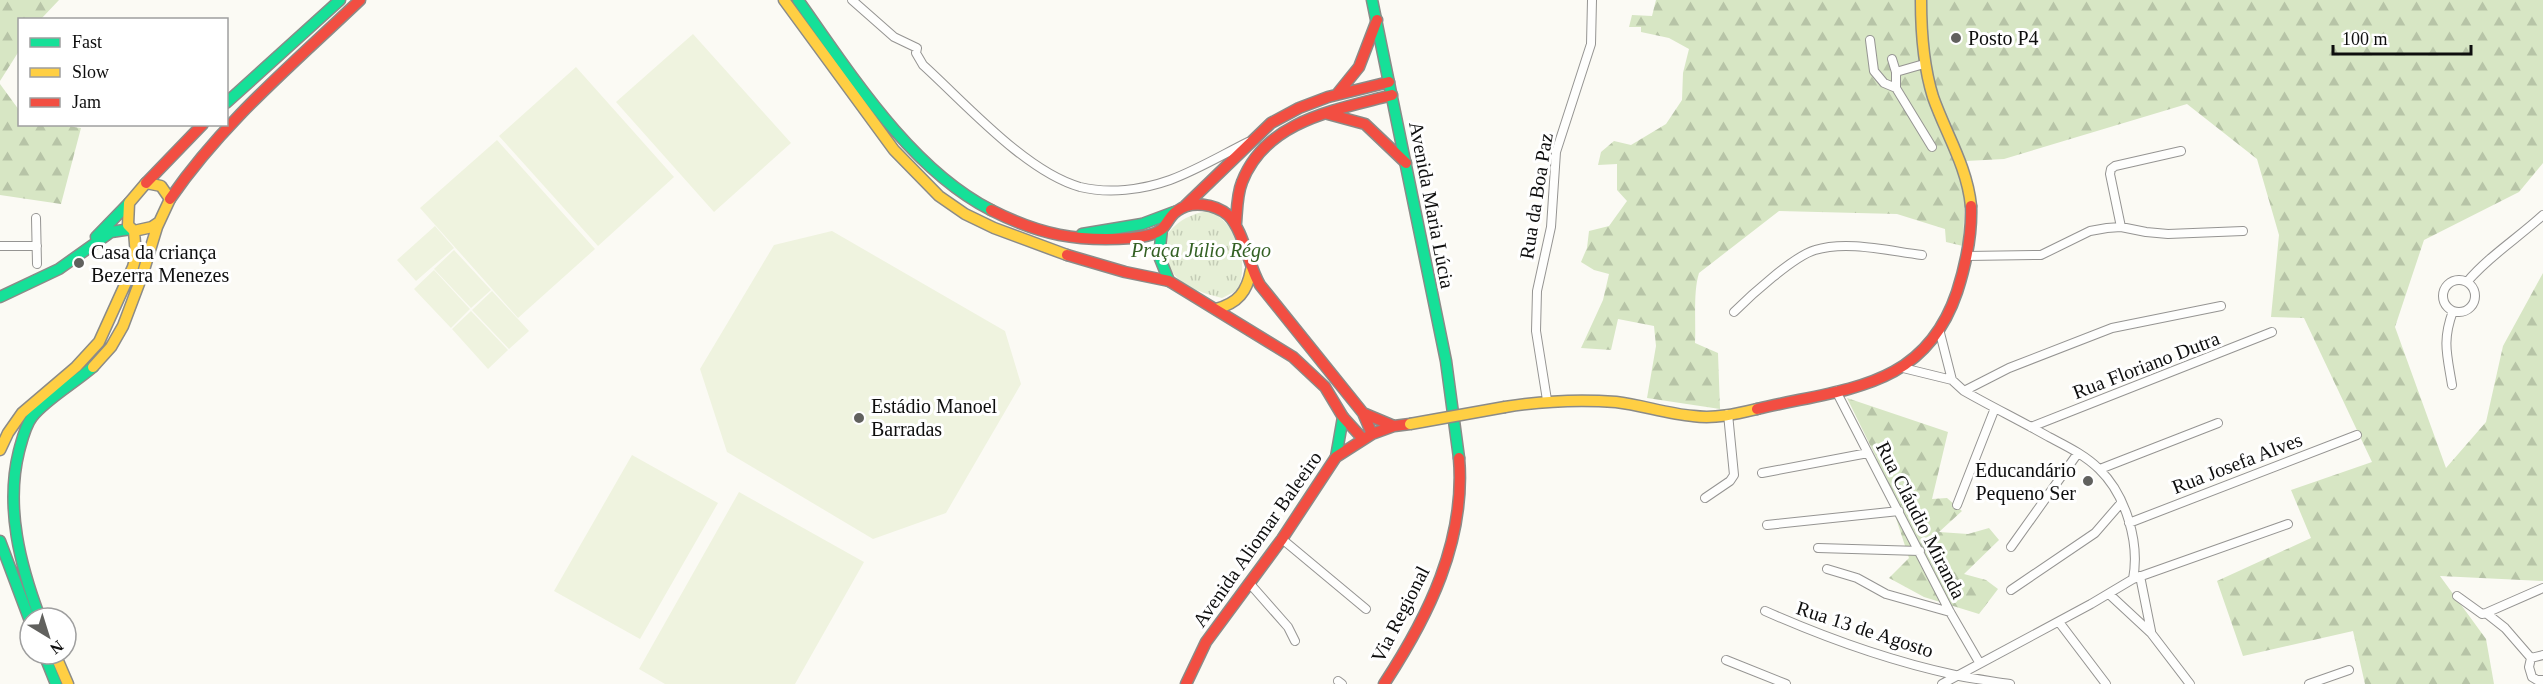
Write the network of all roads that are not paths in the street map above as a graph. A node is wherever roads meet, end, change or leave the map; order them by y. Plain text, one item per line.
1 (340, 0) edge
2 (360, 0) edge
3 (784, 0) edge
4 (798, 0) edge
5 (852, 0) edge
6 (1372, 0) edge
7 (1592, 0) edge
8 (1921, 0) edge
9 (1377, 20) junction
10 (1870, 40) dead end
11 (1893, 59) dead end
12 (1924, 64) junction
13 (1896, 72) junction
14 (1389, 82) junction
15 (1896, 88) junction
16 (1337, 94) junction
17 (1392, 95) junction
18 (228, 102) edge
19 (1325, 114) junction
20 (201, 126) edge
21 (1255, 139) junction
22 (1932, 147) dead end
23 (2181, 151) dead end
24 (1406, 163) junction
25 (146, 183) junction
26 (170, 199) junction
27 (129, 203) junction
28 (1181, 208) junction
29 (2543, 215) edge
30 (36, 218) dead end
31 (158, 223) junction
32 (1236, 223) junction
33 (2121, 227) junction
34 (1162, 229) junction
35 (132, 230) junction
36 (2242, 231) dead end
37 (1058, 236) junction
38 (0, 246) edge
39 (37, 246) junction
40 (84, 251) junction
41 (1922, 255) dead end
42 (1967, 256) junction
43 (37, 264) dead end
44 (1251, 270) junction
45 (1169, 281) junction
46 (2467, 282) junction
47 (0, 297) edge
48 (2221, 306) dead end
49 (1216, 309) junction
50 (2453, 311) junction
51 (1734, 312) dead end
52 (2272, 332) dead end
53 (1940, 333) junction
54 (1903, 368) junction
55 (1952, 380) junction
56 (2452, 385) dead end
57 (1836, 391) junction
58 (1964, 391) junction
59 (1547, 400) junction
60 (1995, 408) junction
61 (1364, 413) junction
62 (1728, 414) junction
63 (1343, 417) junction
64 (1455, 417) joint
65 (2218, 423) dead end
66 (1394, 426) junction
67 (2031, 427) junction
68 (2357, 435) dead end
69 (1368, 436) junction
70 (0, 450) edge
71 (1868, 453) junction
72 (2078, 453) junction
73 (1336, 457) junction
74 (2100, 469) junction
75 (1762, 473) dead end
76 (1705, 498) dead end
77 (2121, 503) junction
78 (1957, 505) dead end
79 (1899, 511) junction
80 (2129, 523) junction
81 (2288, 524) dead end
82 (1767, 525) dead end
83 (1282, 539) junction
84 (0, 541) edge
85 (2011, 547) dead end
86 (1818, 549) dead end
87 (1920, 550) junction
88 (1827, 569) dead end
89 (2136, 578) junction
90 (1251, 585) junction
91 (2543, 588) edge
92 (2011, 590) dead end
93 (2109, 594) junction
94 (2457, 596) dead end
95 (24, 606) edge
96 (36, 606) edge
97 (1366, 609) dead end
98 (1765, 611) dead end
99 (1950, 612) junction
100 (2486, 613) junction
101 (2059, 622) junction
102 (2151, 633) junction
103 (1295, 641) dead end
104 (2543, 655) edge
105 (2531, 658) junction
106 (1726, 660) dead end
107 (1979, 662) junction
108 (49, 666) edge
109 (60, 666) edge
110 (2349, 670) dead end
111 (1956, 676) junction
112 (2543, 680) edge
113 (56, 684) edge
114 (68, 684) edge
115 (1186, 684) edge
116 (1384, 684) edge
117 (1786, 684) edge
118 (1942, 684) edge
119 (2010, 684) edge
120 (2106, 684) edge
121 (2190, 684) edge
122 (2310, 684) edge

1 - 18 main road
2 - 26 main road
3 - 45 main road
4 - 37 main road
5 - 21 street
6 - 9 main road, Avenida Maria Lúcia
7 - 59 street, Rua da Boa Paz
8 - 12 main road, Avenida Aliomar Baleeiro
9 - 14 main road, Avenida Maria Lúcia
9 - 16 main road
10 - 15 street
11 - 13 street
12 - 13 street
12 - 42 main road, Avenida Aliomar Baleeiro
13 - 15 street
14 - 16 main road
14 - 17 main road, Avenida Maria Lúcia
15 - 22 street
16 - 21 main road
17 - 19 main road
17 - 24 main road, Avenida Maria Lúcia
19 - 24 main road
19 - 32 main road
20 - 25 main road
21 - 28 main road
23 - 33 street
24 - 64 main road, Avenida Maria Lúcia
25 - 26 main road
25 - 27 main road
26 - 31 main road
27 - 35 main road
27 - 40 main road
28 - 32 main road
28 - 34 main road
28 - 37 main road
29 - 46 street
30 - 39 street
31 - 35 main road
31 - 96 main road
32 - 44 main road
33 - 36 street
33 - 42 street
34 - 37 main road
34 - 45 main road
35 - 40 main road
35 - 70 main road
38 - 39 street
39 - 43 street
40 - 47 main road
41 - 51 street
42 - 53 main road, Avenida Aliomar Baleeiro
44 - 49 main road
44 - 61 main road
45 - 49 main road
46 - 50 street
46 - 50 street
48 - 58 street
49 - 63 main road
50 - 56 street
52 - 67 street, Rua Floriano Dutra
53 - 54 main road, Avenida Aliomar Baleeiro
53 - 55 street
54 - 55 street
54 - 57 main road, Avenida Aliomar Baleeiro
55 - 58 street
57 - 62 main road, Avenida Aliomar Baleeiro
57 - 71 street, Rua Cláudio Miranda
58 - 60 street
59 - 62 main road, Avenida Aliomar Baleeiro
59 - 66 main road, Avenida Aliomar Baleeiro, bridge
60 - 67 street
60 - 78 street
61 - 66 main road
61 - 69 main road
62 - 76 street
63 - 69 main road
63 - 73 main road
64 - 116 main road, Via Regional
65 - 74 street
66 - 69 main road, Avenida Aliomar Baleeiro
67 - 72 street
68 - 80 street, Rua Josefa Alves
69 - 73 main road, Avenida Aliomar Baleeiro
71 - 75 street
71 - 79 street, Rua Cláudio Miranda
72 - 74 street
72 - 85 street
73 - 83 main road, Avenida Aliomar Baleeiro
74 - 77 street
77 - 80 street
77 - 92 street
79 - 82 street
79 - 87 street, Rua Cláudio Miranda
80 - 89 street
81 - 89 street
83 - 90 main road, Avenida Aliomar Baleeiro
83 - 97 street
84 - 95 main road
86 - 87 street
87 - 99 street, Rua Cláudio Miranda
88 - 99 street
89 - 93 street
89 - 102 street
90 - 103 street
90 - 115 main road, Avenida Aliomar Baleeiro
91 - 100 street
93 - 101 street
93 - 102 street
94 - 100 street
98 - 111 street, Rua 13 de Agosto
99 - 107 street, Rua Cláudio Miranda
100 - 105 street
101 - 107 street
101 - 120 street
102 - 121 street
104 - 105 street
105 - 112 street
106 - 117 street
107 - 111 street
108 - 113 main road
109 - 114 main road
110 - 122 street
111 - 118 street
111 - 119 street, Rua 13 de Agosto

